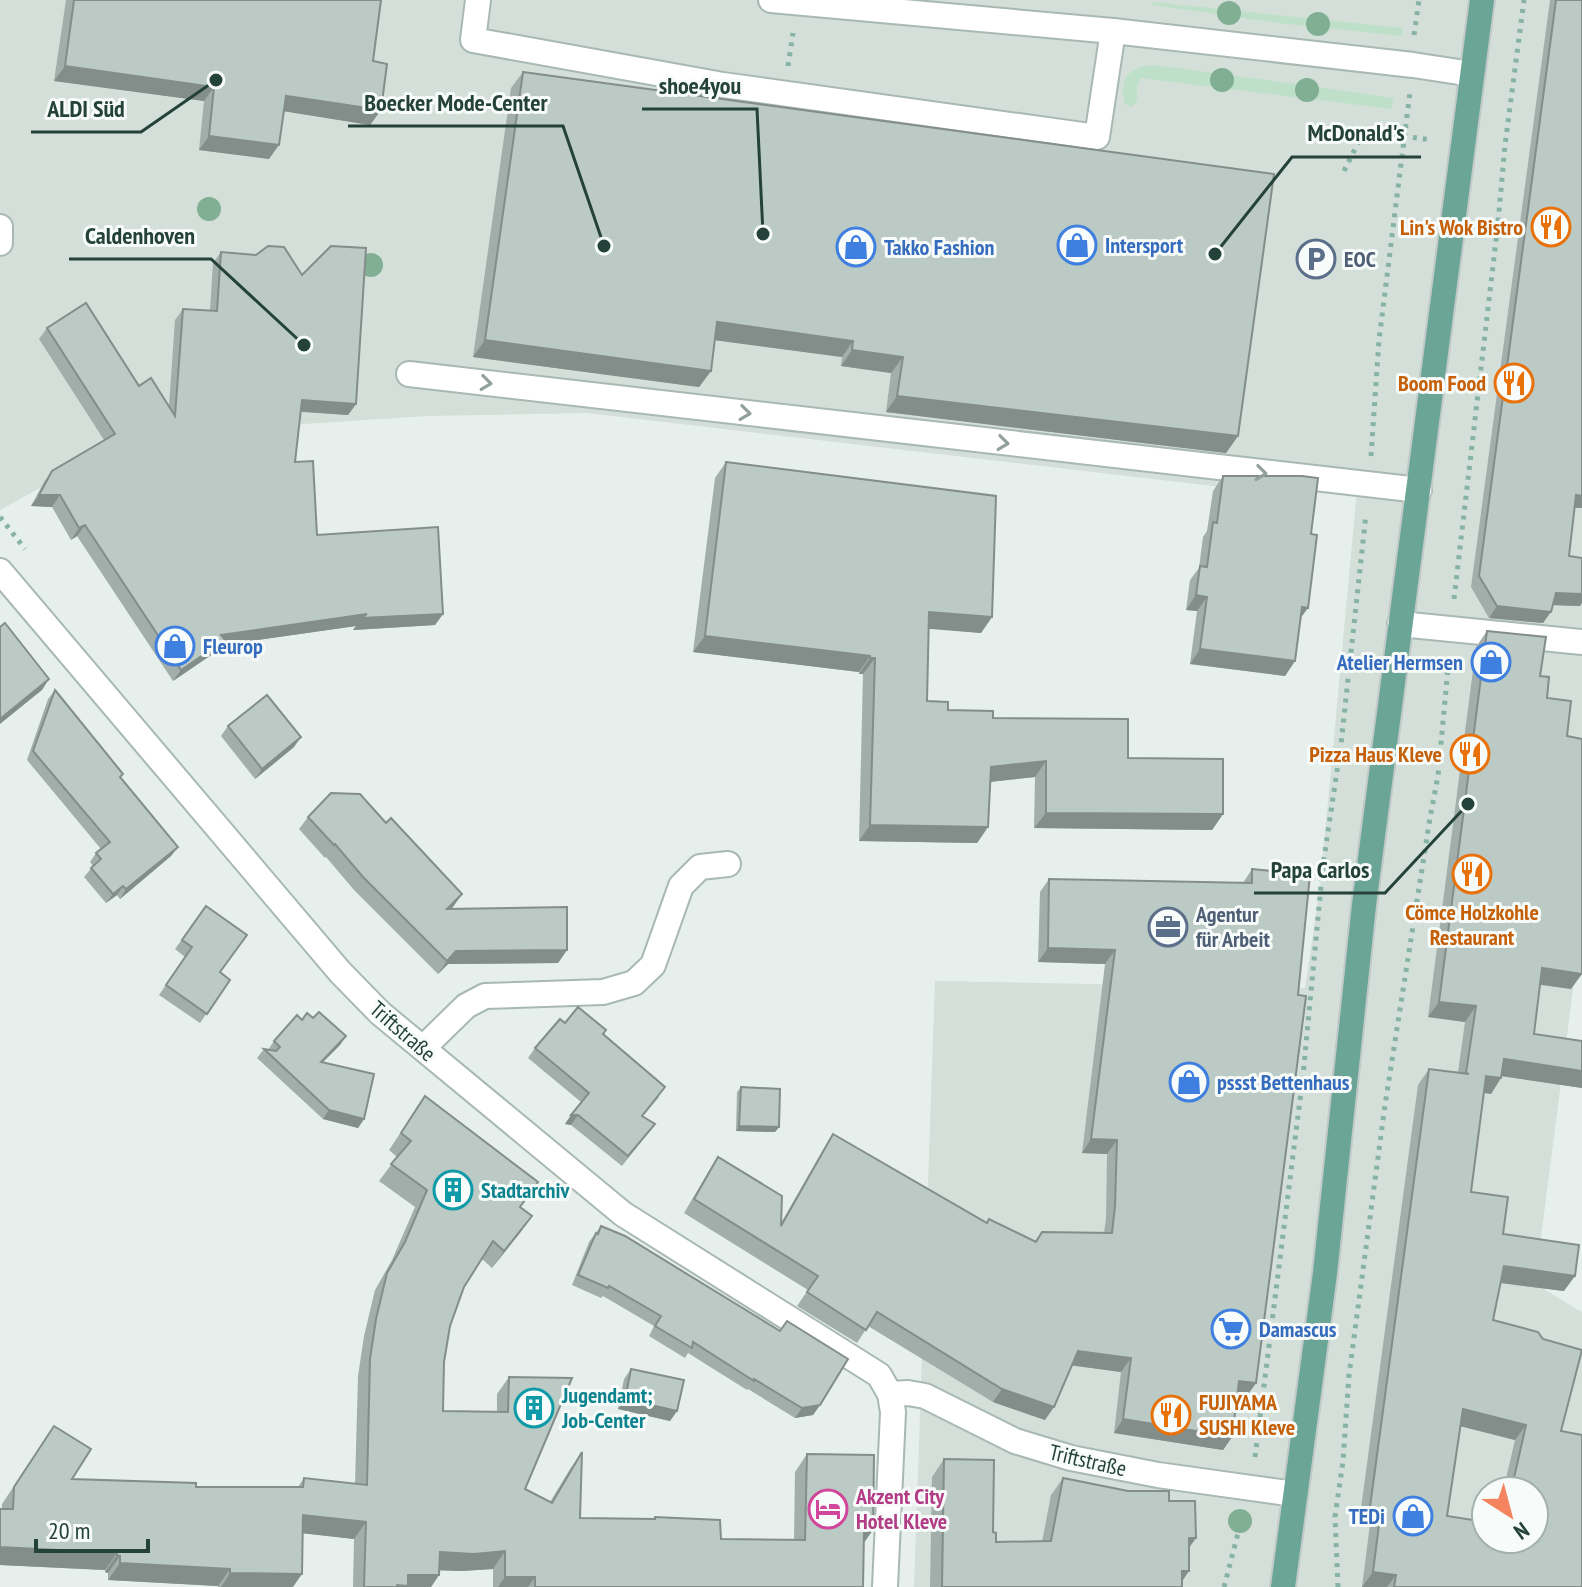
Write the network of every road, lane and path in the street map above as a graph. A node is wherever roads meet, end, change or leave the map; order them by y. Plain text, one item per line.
1 (478, 0) edge
2 (771, 0) edge
3 (1419, 0) edge
4 (1482, 0) edge
5 (1524, 0) edge
6 (797, 3) junction
7 (1113, 31) junction
8 (1413, 65) junction
9 (1472, 74) junction
10 (784, 94) junction
11 (1406, 136) junction
12 (1344, 171) dead end
13 (0, 227) edge
14 (0, 243) edge
15 (409, 374) dead end
16 (1368, 484) junction
17 (1419, 490) junction
18 (0, 517) edge
19 (30, 555) dead end
20 (0, 571) edge
21 (1400, 624) junction
22 (1451, 630) junction
23 (1582, 642) edge
24 (728, 864) dead end
25 (423, 1048) junction
26 (1264, 1383) dead end
27 (890, 1394) junction
28 (1295, 1494) junction
29 (885, 1587) edge
30 (1283, 1587) edge
31 (1338, 1587) edge

1 - 10 street
2 - 6 street
3 - 8 path
4 - 9 main road
5 - 22 path
6 - 7 street
6 - 10 path
7 - 8 street
7 - 10 street
8 - 9 street
8 - 11 path
9 - 17 main road
11 - 12 path
11 - 16 path
13 - 14 street
15 -> 16 street
16 - 17 street
16 - 26 path
17 - 21 main road
18 - 19 path
20 - 25 street, Triftstraße
21 - 22 street
21 - 28 main road
22 - 23 street
22 - 31 path
24 - 25 street
25 - 27 street, Triftstraße
27 - 28 street, Triftstraße
27 - 29 street
28 - 30 main road

